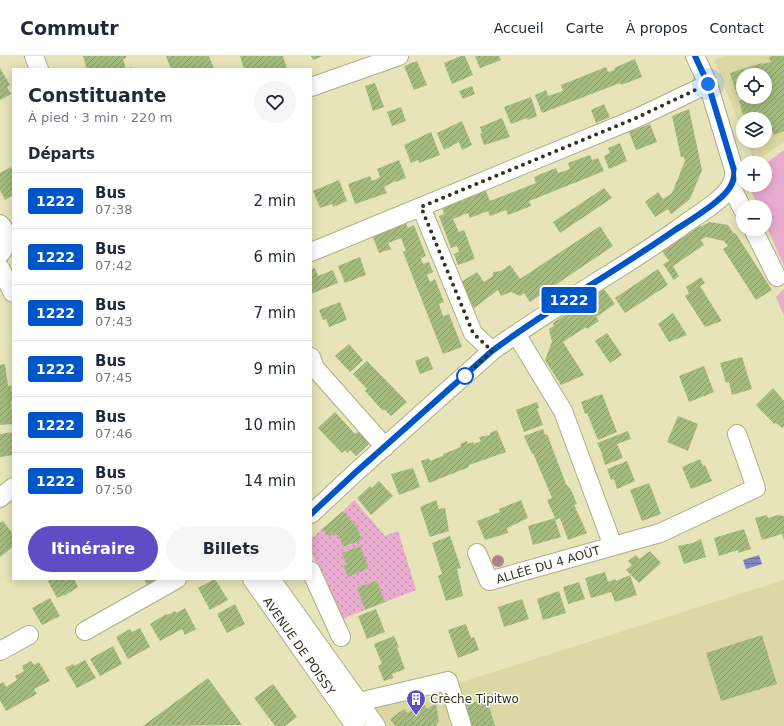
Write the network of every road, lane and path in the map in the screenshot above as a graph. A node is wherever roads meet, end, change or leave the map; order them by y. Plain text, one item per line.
1 (34, 56) edge
2 (399, 56) edge
3 (695, 56) edge
4 (39, 68) edge
5 (708, 84) junction
6 (312, 87) edge
7 (732, 184) junction
8 (739, 200) edge
9 (421, 207) junction
10 (6, 229) edge
11 (756, 236) edge
12 (312, 252) edge
13 (0, 254) edge
14 (0, 268) edge
15 (777, 277) dead end
16 (12, 291) edge
17 (516, 334) junction
18 (492, 351) junction
19 (312, 360) edge
20 (737, 434) dead end
21 (385, 447) junction
22 (12, 488) edge
23 (0, 498) edge
24 (312, 513) edge
25 (613, 546) junction
26 (477, 553) dead end
27 (312, 573) edge
28 (175, 580) edge
29 (253, 580) edge
30 (272, 580) edge
31 (85, 631) dead end
32 (29, 635) dead end
33 (341, 637) dead end
34 (0, 652) edge
35 (357, 711) edge
36 (376, 726) edge
37 (462, 726) edge

1 - 4 street
2 - 6 street
3 - 5 street
5 - 7 street
5 - 9 street
7 - 8 street
7 - 17 street
9 - 12 street
9 - 18 street
10 - 13 street
11 - 15 street
14 - 16 street
17 - 18 street
17 - 25 street
18 - 21 street
19 - 21 street
20 - 25 street
21 - 24 street
22 - 23 street
25 - 26 street, ALLÉE DU 4 AOÛT
27 - 33 street
28 - 31 street
29 - 35 street, AVENUE DE POISSY
30 - 35 street, AVENUE DE POISSY
32 - 34 street
35 - 36 street
35 - 37 street

